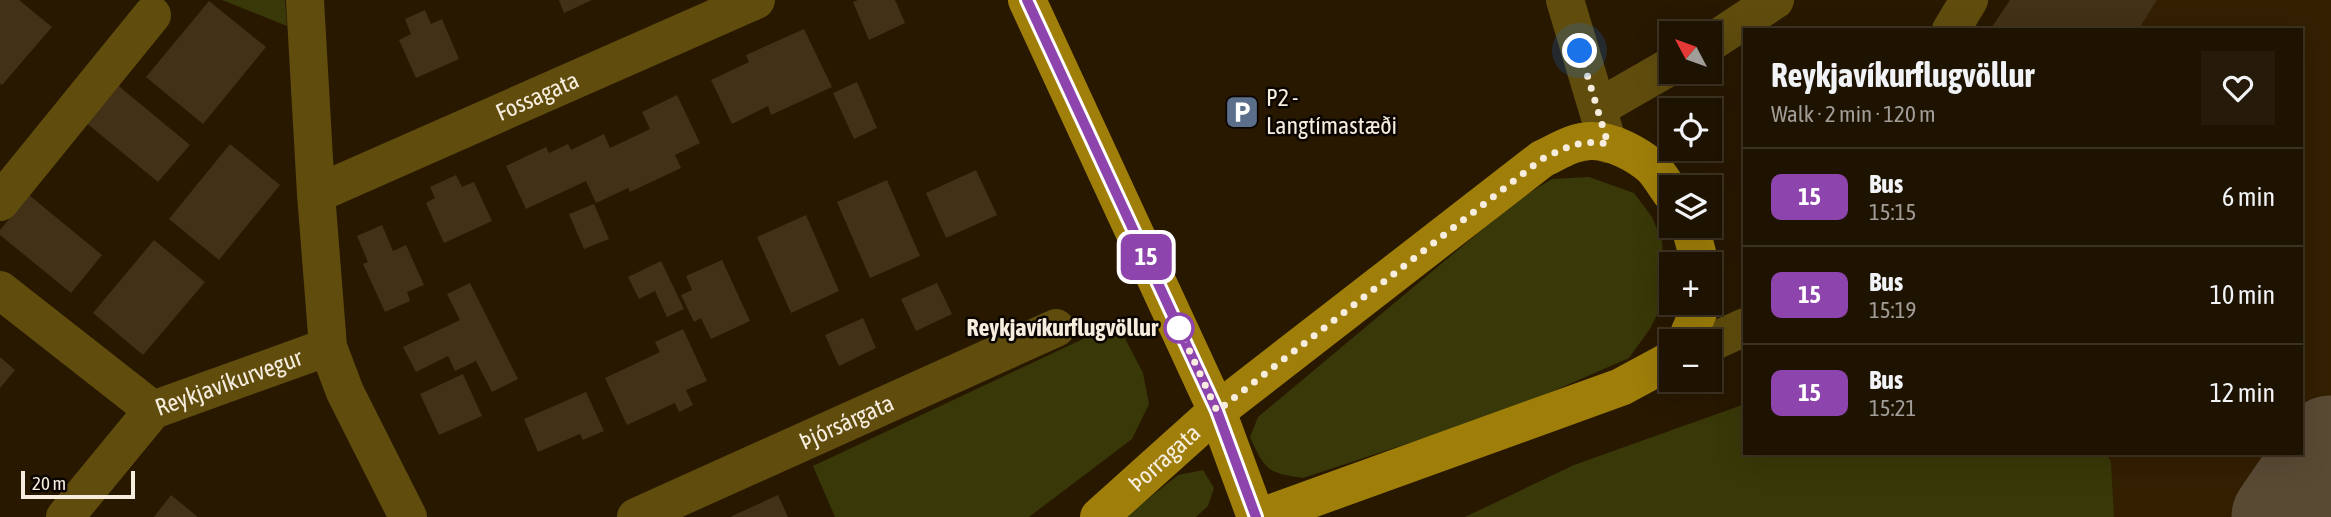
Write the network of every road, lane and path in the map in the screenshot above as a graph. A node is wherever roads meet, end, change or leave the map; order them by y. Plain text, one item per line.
1 (305, 0) edge
2 (756, 0) edge
3 (1027, 0) edge
4 (1565, 0) edge
5 (1775, 0) edge
6 (1969, 0) edge
7 (152, 15) dead end
8 (1952, 28) edge
9 (1722, 35) edge
10 (1659, 73) edge
11 (1598, 108) junction
12 (1608, 144) junction
13 (1659, 177) edge
14 (316, 194) junction
15 (0, 202) edge
16 (0, 290) edge
17 (1056, 328) dead end
18 (1743, 328) edge
19 (1722, 338) edge
20 (328, 348) junction
21 (1659, 366) edge
22 (153, 410) junction
23 (1217, 411) junction
24 (65, 517) edge
25 (408, 517) edge
26 (636, 517) edge
27 (1098, 517) edge
28 (1258, 517) edge

1 - 14 street, Reykjavíkurvegur
2 - 14 street, Fossagata
3 - 23 main road
4 - 11 street
5 - 9 street
6 - 8 street
7 - 15 street
10 - 11 street
11 - 12 street
12 - 13 main road, Þorragata
12 - 23 main road, Þorragata
14 - 20 street, Reykjavíkurvegur
16 - 22 street, Reykjavíkurvegur
17 - 26 street, Þjórsárgata
18 - 19 street
20 - 22 street, Reykjavíkurvegur
20 - 25 street, Reykjavíkurvegur
21 - 28 main road
22 - 24 street
23 - 27 main road, Þorragata
23 - 28 main road

